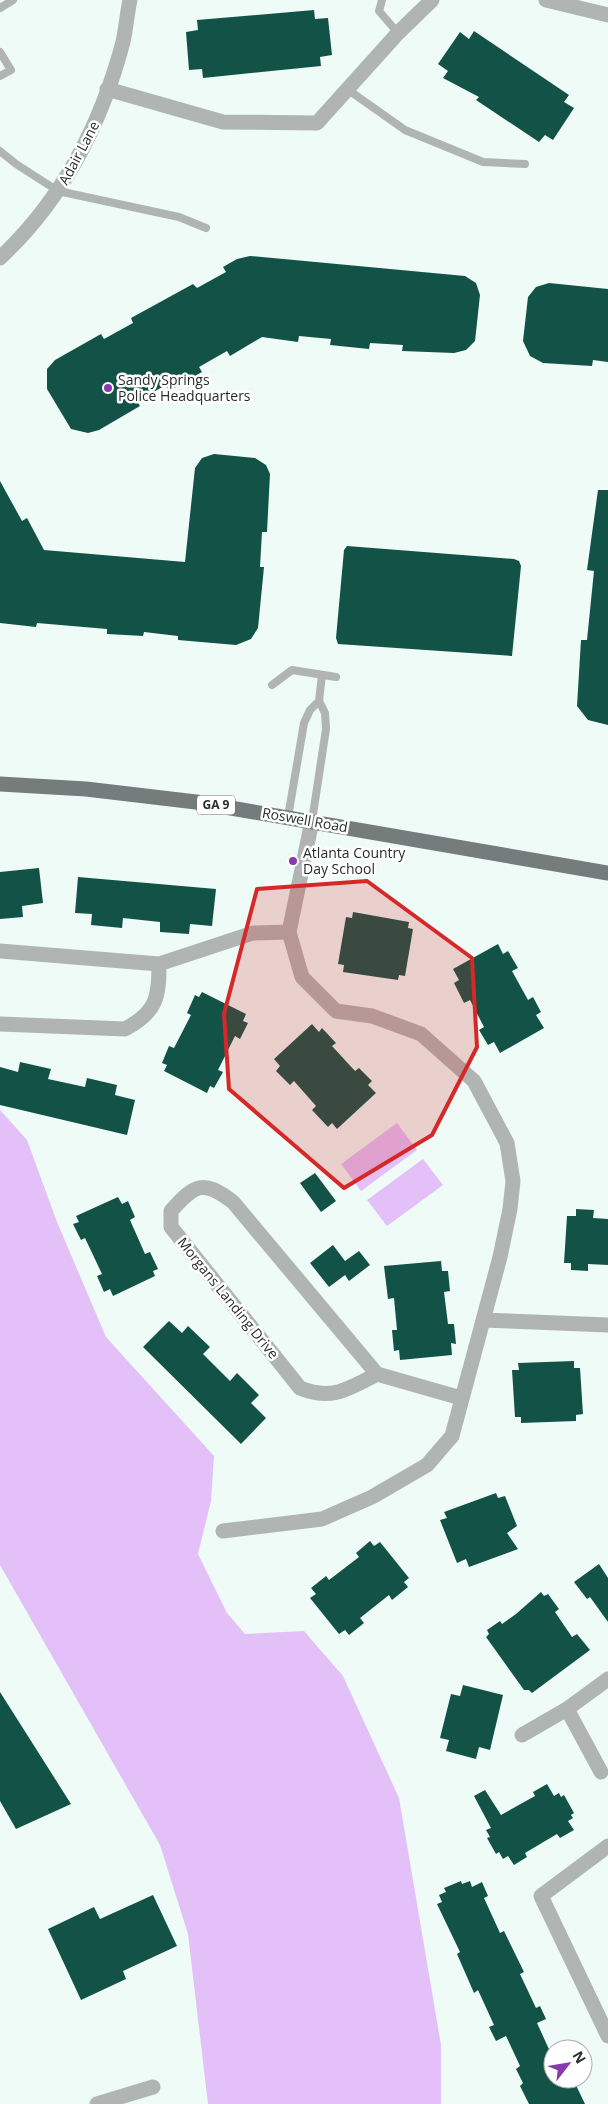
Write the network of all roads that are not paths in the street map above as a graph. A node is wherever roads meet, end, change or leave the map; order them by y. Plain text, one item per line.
1 (13, 0) edge
2 (130, 0) edge
3 (382, 0) edge
4 (432, 0) edge
5 (546, 0) edge
6 (0, 8) edge
7 (608, 15) edge
8 (398, 32) junction
9 (0, 52) edge
10 (0, 76) edge
11 (107, 89) junction
12 (347, 89) junction
13 (0, 150) edge
14 (525, 164) dead end
15 (58, 191) junction
16 (206, 228) dead end
17 (0, 258) edge
18 (322, 675) junction
19 (336, 677) dead end
20 (272, 685) dead end
21 (319, 701) junction
22 (0, 784) edge
23 (288, 817) junction
24 (312, 821) junction
25 (608, 873) edge
26 (289, 932) junction
27 (0, 951) edge
28 (159, 964) junction
29 (0, 1024) edge
30 (484, 1320) junction
31 (608, 1325) edge
32 (377, 1374) junction
33 (462, 1398) junction
34 (224, 1531) dead end
35 (608, 1679) edge
36 (567, 1708) junction
37 (522, 1735) dead end
38 (602, 1772) dead end
39 (608, 1846) edge
40 (608, 2036) edge
41 (154, 2087) dead end
42 (97, 2104) edge

1 - 6 lane
2 - 11 street, Adair Lane
3 - 8 lane
4 - 8 street
5 - 7 street
8 - 12 street
9 - 10 lane
11 - 12 street
11 - 15 street, Adair Lane
12 - 14 lane
13 - 15 lane
15 - 16 lane
15 - 17 street, Adair Lane
18 - 19 lane
18 - 20 lane
18 - 21 lane
21 - 23 lane
21 - 24 lane
22 - 23 main road, Roswell Road / GA 9
23 - 24 main road, Roswell Road / GA 9
24 - 25 main road, Roswell Road / GA 9
24 - 26 street
26 - 28 street
26 - 30 street
27 - 28 street
28 - 29 street
30 - 31 street
30 - 33 street
32 - 32 street, Morgans Landing Drive
32 - 33 street
33 - 34 street
35 - 36 street
36 - 37 street
36 - 38 street
39 - 40 street
41 - 42 street

